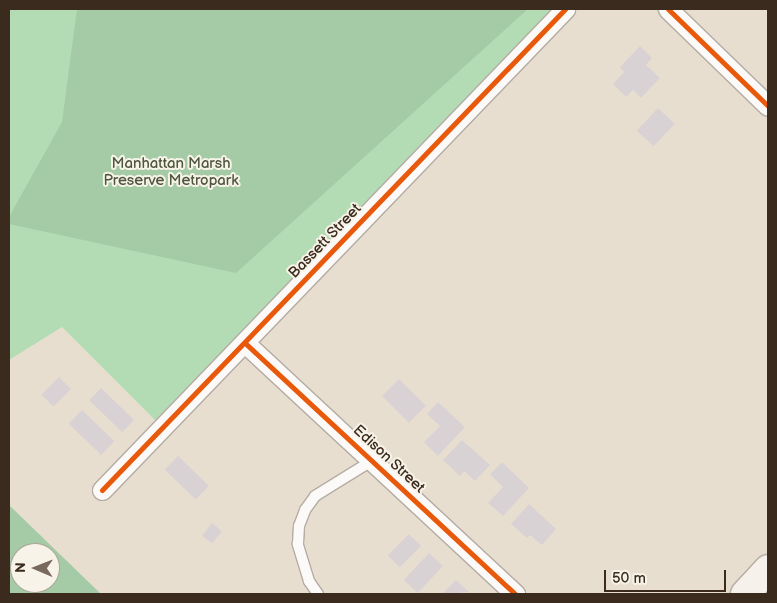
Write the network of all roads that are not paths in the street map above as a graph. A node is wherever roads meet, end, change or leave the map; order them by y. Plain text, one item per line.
1 (566, 9) edge
2 (668, 9) edge
3 (768, 106) edge
4 (245, 343) junction
5 (373, 460) junction
6 (102, 490) dead end
7 (768, 569) edge
8 (318, 594) edge
9 (515, 594) edge
10 (745, 594) edge

1 - 4 street, Bassett Street
2 - 3 street
4 - 5 street, Edison Street
4 - 6 street, Bassett Street
5 - 8 lane
5 - 9 street, Edison Street
7 - 10 street

